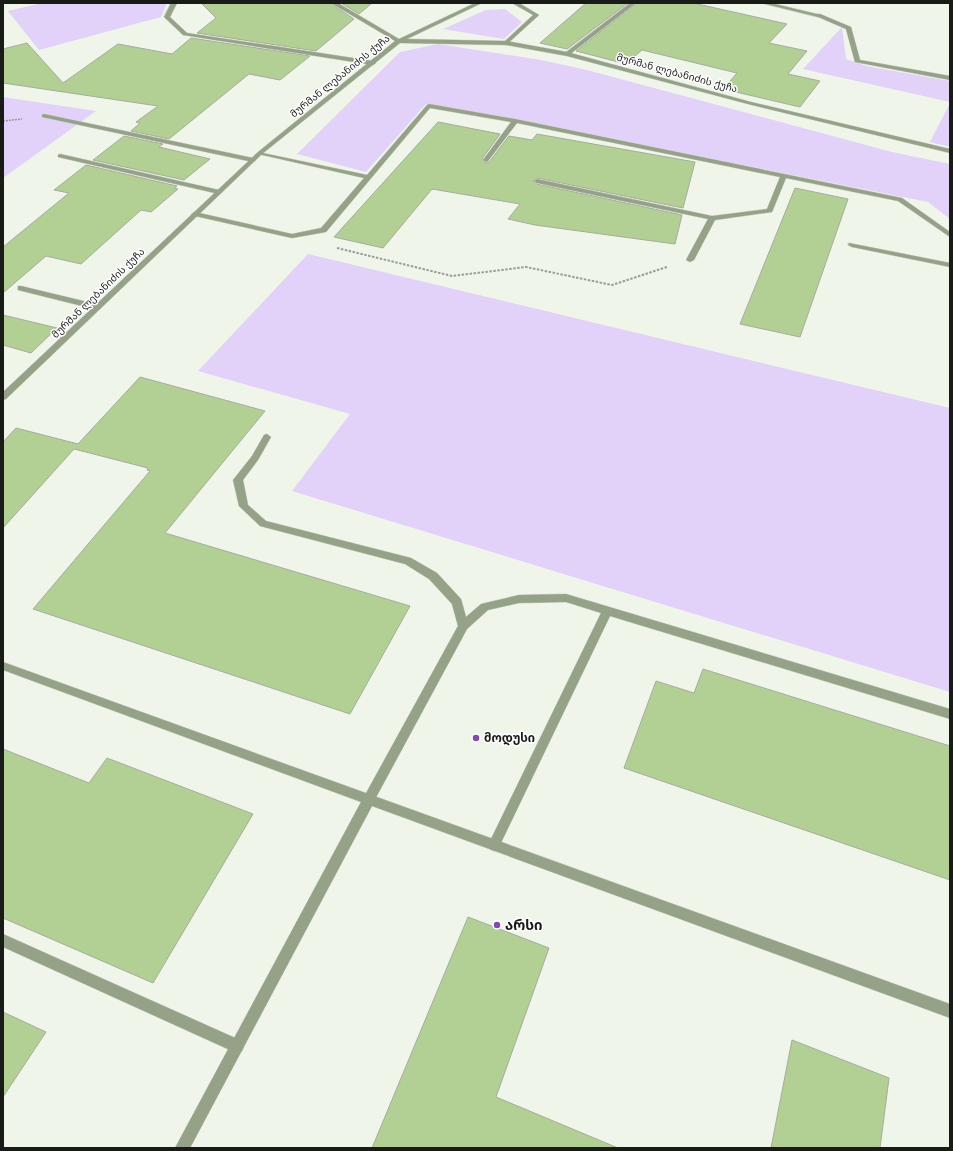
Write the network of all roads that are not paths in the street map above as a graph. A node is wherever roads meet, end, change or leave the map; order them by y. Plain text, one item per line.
1 (174, 3) edge
2 (334, 3) edge
3 (479, 3) edge
4 (515, 3) edge
5 (633, 3) edge
6 (764, 3) edge
7 (399, 41) junction
8 (506, 43) junction
9 (567, 54) junction
10 (373, 63) junction
11 (950, 78) edge
12 (44, 116) dead end
13 (515, 121) junction
14 (950, 151) edge
15 (260, 153) junction
16 (60, 156) dead end
17 (252, 160) junction
18 (486, 160) dead end
19 (784, 175) junction
20 (368, 177) junction
21 (537, 181) dead end
22 (219, 192) junction
23 (195, 214) junction
24 (712, 218) junction
25 (950, 235) edge
26 (852, 245) dead end
27 (690, 260) road end
28 (950, 265) edge
29 (21, 288) dead end
30 (97, 307) junction
31 (3, 384) edge
32 (14, 386) junction
33 (3, 397) edge
34 (267, 438) dead end
35 (607, 611) junction
36 (464, 626) junction
37 (3, 666) edge
38 (950, 714) edge
39 (369, 799) junction
40 (494, 845) junction
41 (3, 940) edge
42 (950, 1011) edge
43 (236, 1046) junction
44 (182, 1148) edge

1 - 10 street
2 - 7 street
3 - 7 street
4 - 8 street
5 - 9 street
6 - 11 street
7 - 8 street, მურმან ლებანიძის ქუჩა
7 - 10 street, მურმან ლებანიძის ქუჩა
8 - 9 street, მურმან ლებანიძის ქუჩა
9 - 14 street, მურმან ლებანიძის ქუჩა
10 - 15 street, მურმან ლებანიძის ქუჩა
12 - 17 street
13 - 18 street
13 - 19 street
13 - 20 street
15 - 17 street, მურმან ლებანიძის ქუჩა
15 - 20 street
16 - 22 street
17 - 22 street, მურმან ლებანიძის ქუჩა
19 - 24 street
19 - 25 street
20 - 23 street
21 - 24 street
22 - 23 street, მურმან ლებანიძის ქუჩა
23 - 30 street, მურმან ლებანიძის ქუჩა
24 - 27 street
26 - 28 street
29 - 30 street
30 - 32 street, მურმან ლებანიძის ქუჩა
31 - 32 street
32 - 33 street, მურმან ლებანიძის ქუჩა
34 - 36 street
35 - 36 street
35 - 38 street
35 - 40 street
36 - 39 street
37 - 39 street
39 - 40 street
39 - 43 street
40 - 42 street
41 - 43 street
43 - 44 street

